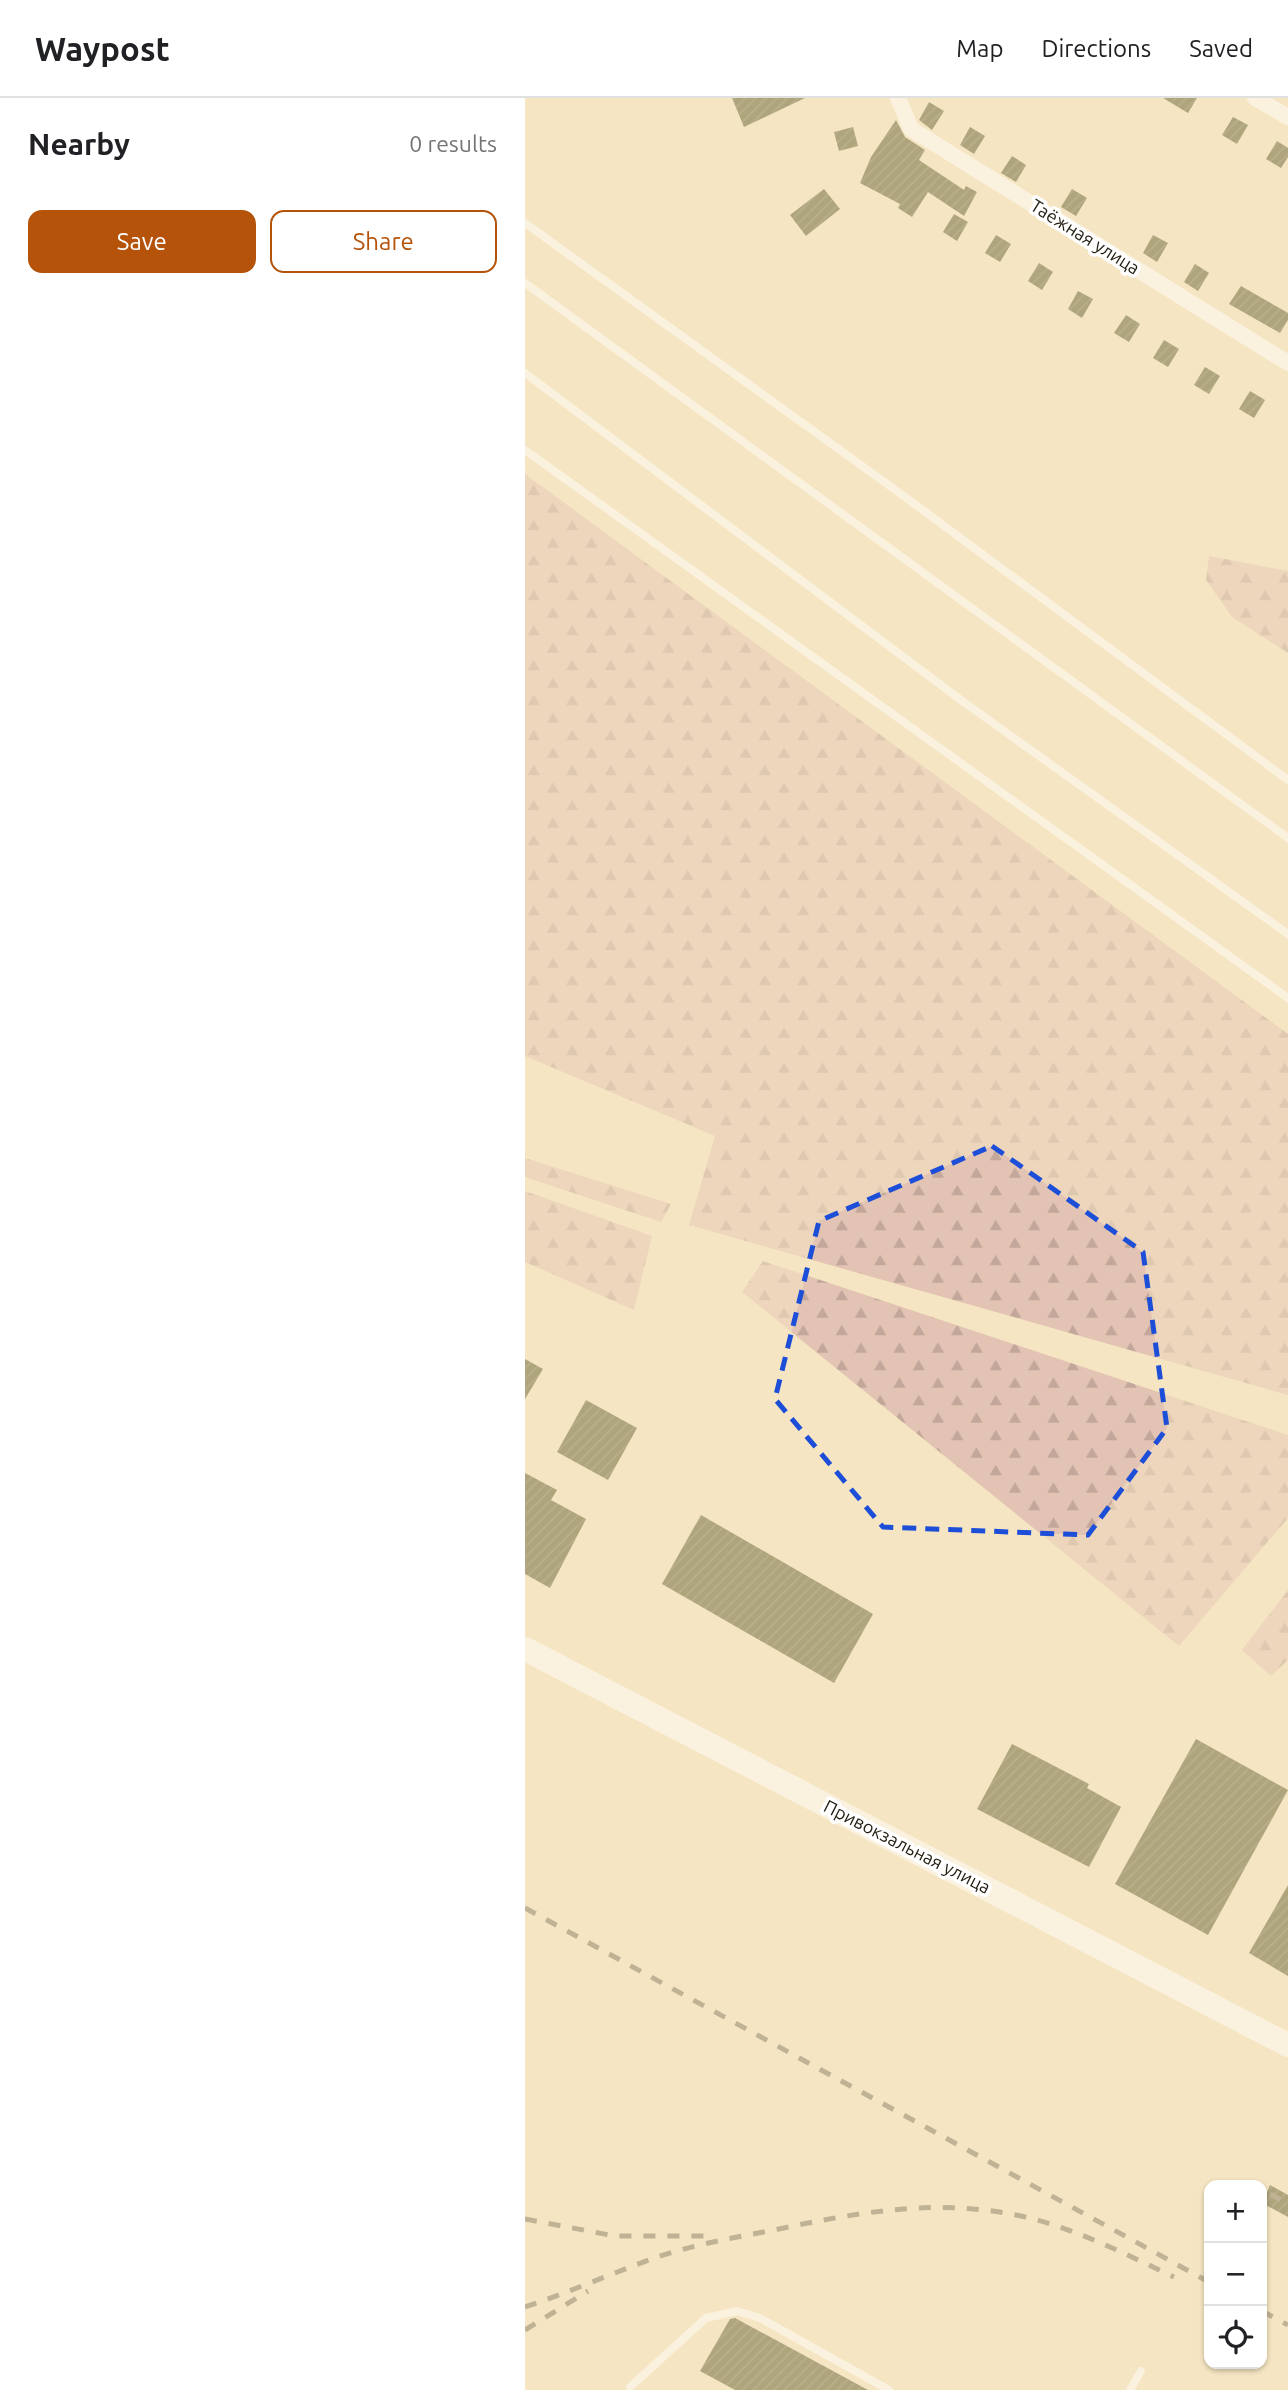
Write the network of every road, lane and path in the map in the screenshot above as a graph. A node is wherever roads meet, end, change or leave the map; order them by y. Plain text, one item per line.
1 (898, 98) edge
2 (1255, 98) edge
3 (1288, 117) edge
4 (525, 223) edge
5 (525, 283) edge
6 (1288, 363) edge
7 (525, 373) edge
8 (525, 450) edge
9 (1288, 780) edge
10 (1288, 838) edge
11 (1288, 934) edge
12 (1288, 998) edge
13 (525, 1649) edge
14 (1288, 2045) edge
15 (1141, 2371) dead end
16 (630, 2387) dead end
17 (889, 2390) edge
18 (1130, 2390) edge

1 - 6 street, Таёжная улица
2 - 3 street
4 - 9 lane
5 - 10 lane
7 - 11 lane
8 - 12 lane
13 - 14 main road, Привокзальная улица
15 - 18 lane
16 - 17 lane

